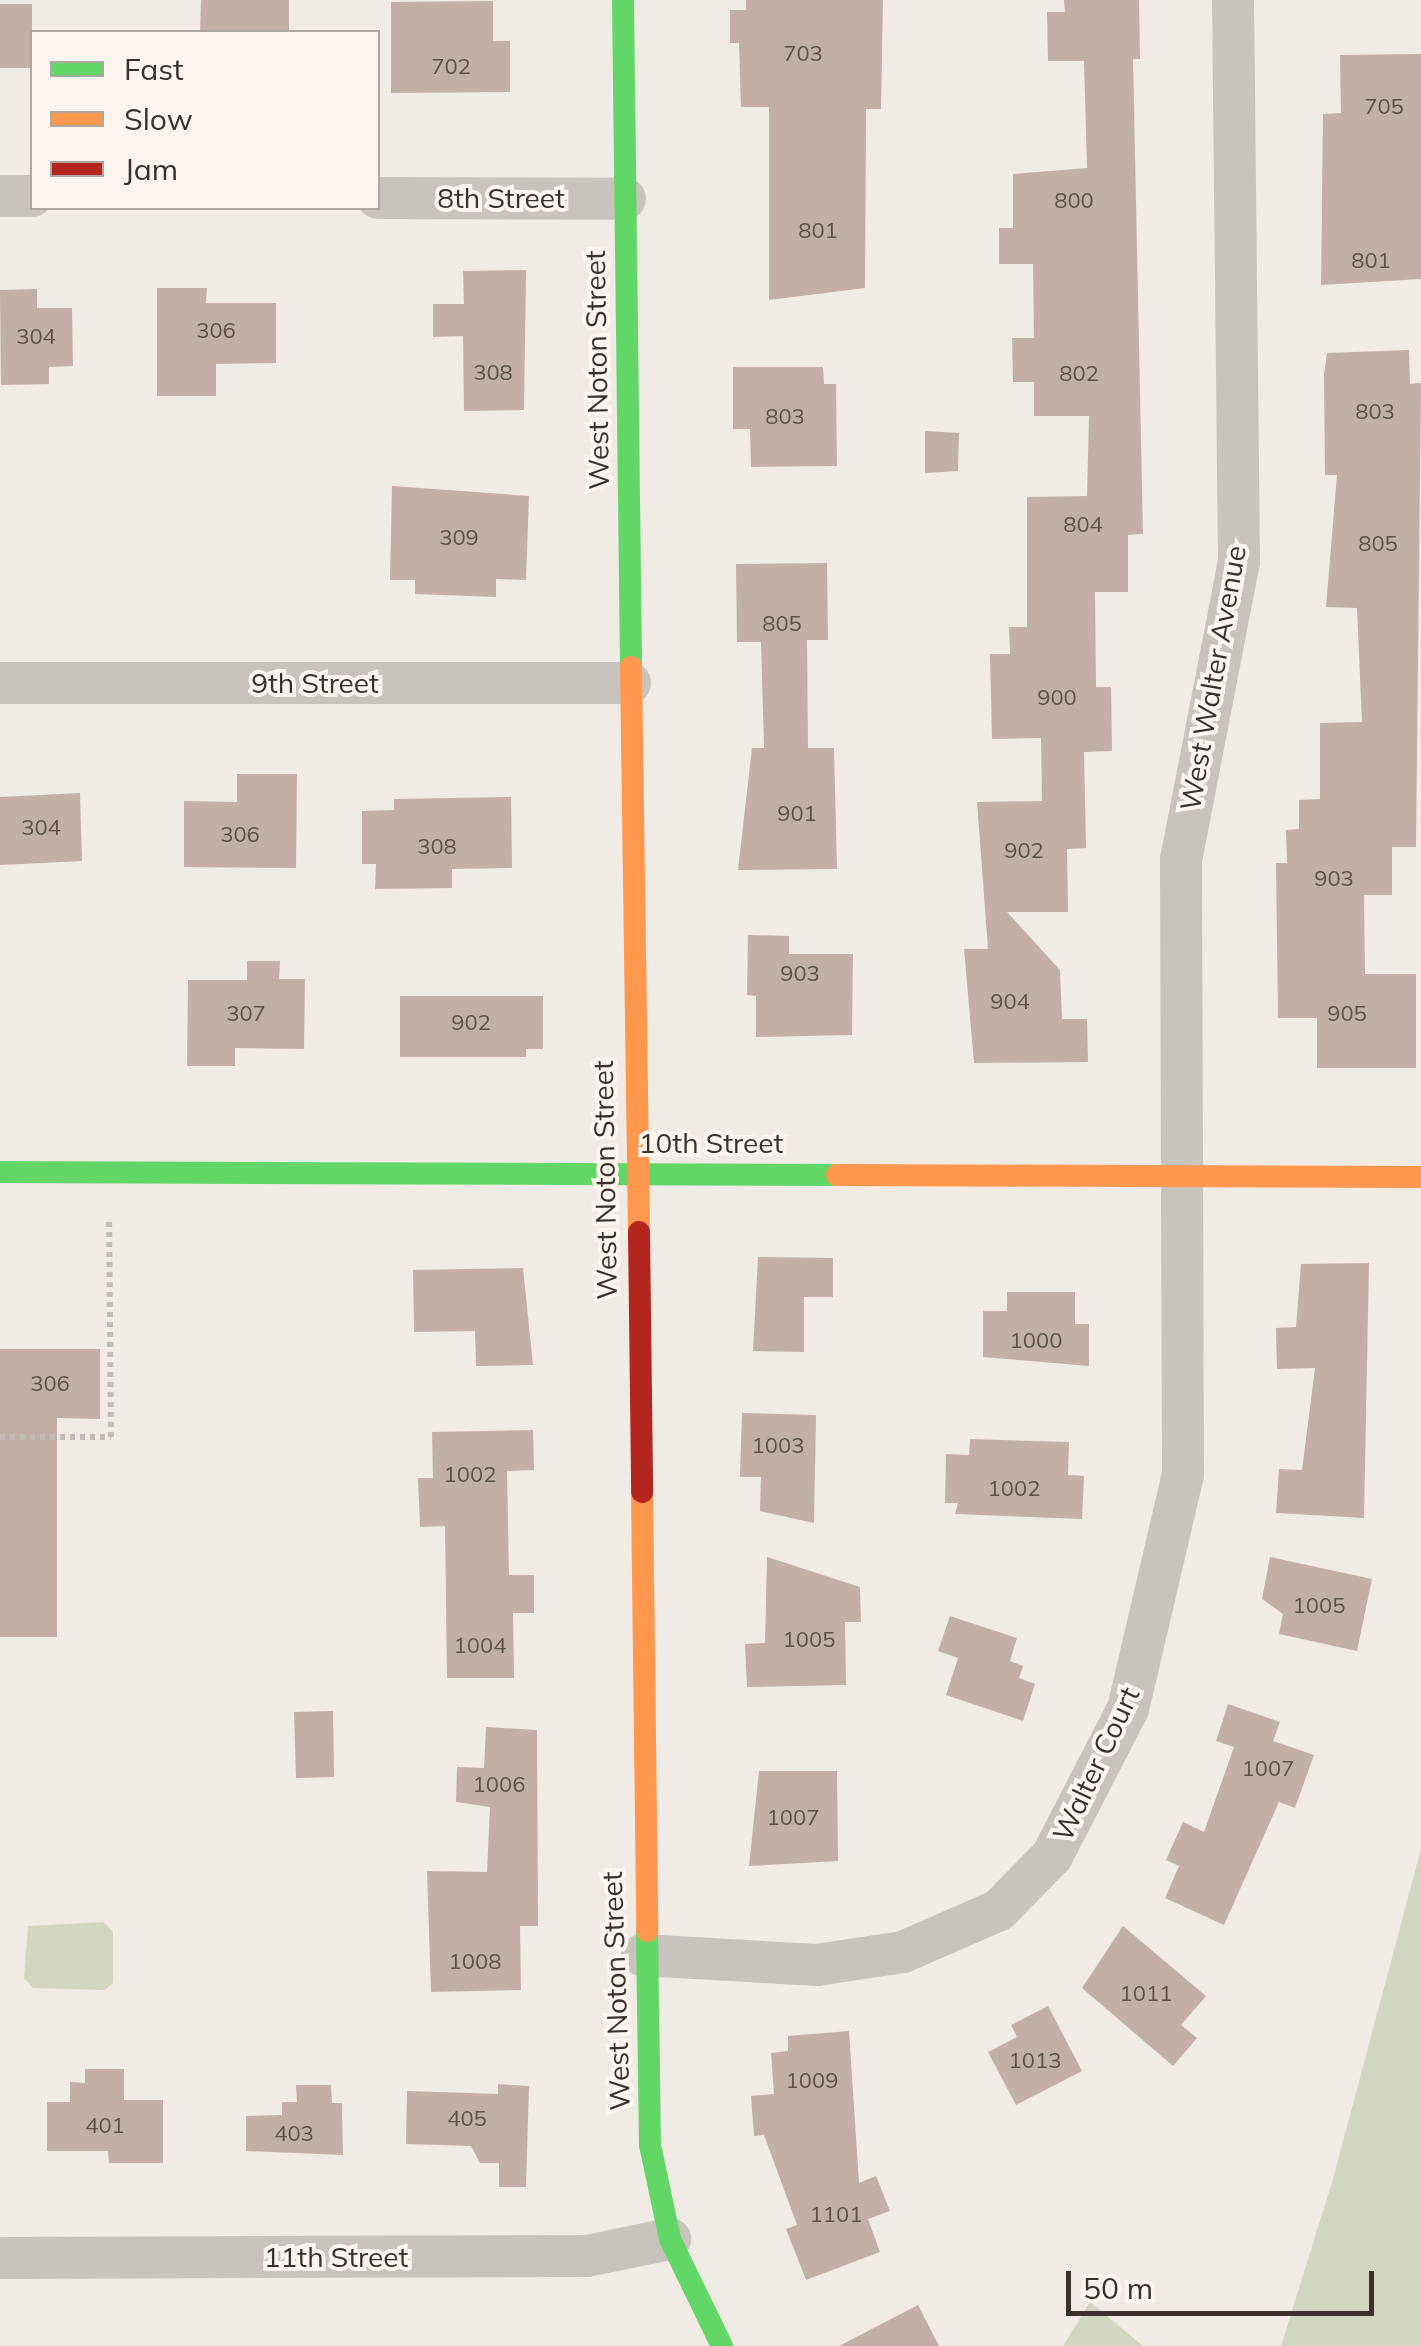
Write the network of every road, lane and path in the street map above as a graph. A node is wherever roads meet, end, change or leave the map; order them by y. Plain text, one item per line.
1 (623, 0) edge
2 (1233, 0) edge
3 (0, 196) edge
4 (30, 196) edge
5 (380, 198) edge
6 (625, 199) junction
7 (0, 683) edge
8 (630, 683) junction
9 (0, 1172) edge
10 (635, 1173) junction
11 (1182, 1175) junction
12 (1421, 1176) edge
13 (108, 1218) dead end
14 (0, 1436) edge
15 (642, 1956) junction
16 (670, 2238) junction
17 (0, 2258) edge
18 (722, 2346) edge

1 - 6 street, West Noton Street
2 - 11 street, West Walter Avenue
3 - 4 street
5 - 6 street, 8th Street
6 - 8 street, West Noton Street
7 - 8 street, 9th Street
8 - 10 street, West Noton Street
9 - 10 street, 10th Street
10 - 11 street, 10th Street
10 - 15 street, West Noton Street
11 - 12 street, 10th Street
11 - 15 street, Walter Court
13 - 14 path
15 - 16 street, West Noton Street
16 - 17 street, 11th Street
16 - 18 street, West Noton Street

